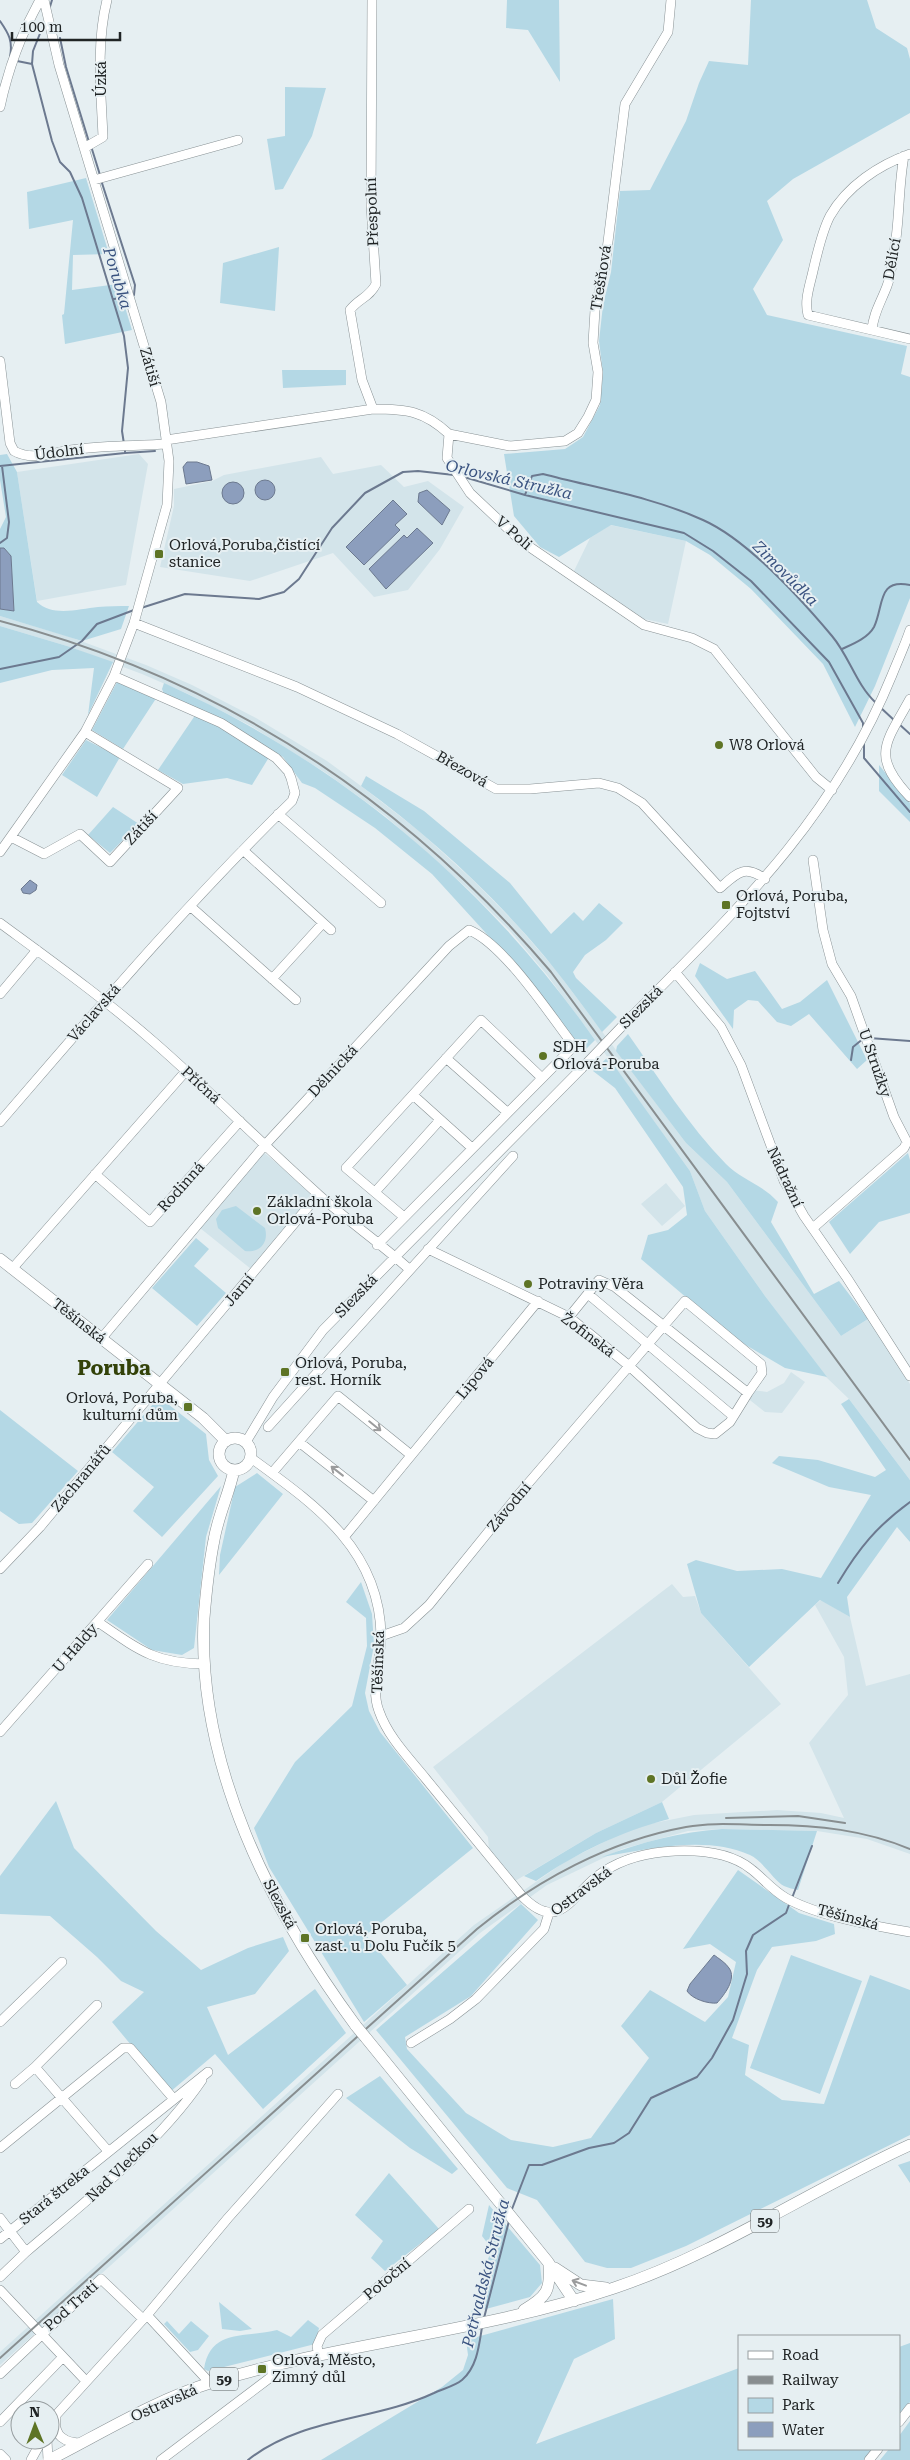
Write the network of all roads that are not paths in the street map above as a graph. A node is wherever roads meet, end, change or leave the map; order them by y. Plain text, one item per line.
1 (40, 0) edge
2 (44, 0) edge
3 (107, 0) edge
4 (372, 0) edge
5 (671, 0) edge
6 (0, 107) edge
7 (238, 140) dead end
8 (84, 148) junction
9 (907, 155) edge
10 (94, 180) junction
11 (872, 330) junction
12 (910, 339) edge
13 (0, 360) edge
14 (373, 409) junction
15 (449, 434) junction
16 (166, 442) junction
17 (134, 623) junction
18 (910, 630) edge
19 (114, 676) junction
20 (910, 699) edge
21 (85, 732) junction
22 (832, 790) junction
23 (910, 798) edge
24 (278, 814) junction
25 (11, 837) junction
26 (243, 850) junction
27 (0, 852) edge
28 (813, 860) dead end
29 (765, 879) junction
30 (381, 903) dead end
31 (190, 906) junction
32 (0, 923) edge
33 (323, 923) junction
34 (331, 930) dead end
35 (37, 950) junction
36 (675, 972) junction
37 (272, 979) junction
38 (0, 994) edge
39 (105, 1000) junction
40 (296, 1000) dead end
41 (446, 1058) junction
42 (186, 1071) junction
43 (541, 1077) junction
44 (413, 1095) junction
45 (507, 1112) junction
46 (240, 1120) junction
47 (440, 1120) junction
48 (0, 1122) edge
49 (264, 1146) junction
50 (472, 1148) junction
51 (513, 1156) dead end
52 (95, 1174) junction
53 (375, 1192) junction
54 (318, 1195) junction
55 (404, 1217) junction
56 (813, 1228) junction
57 (377, 1245) junction
58 (428, 1249) junction
59 (394, 1256) junction
60 (0, 1259) edge
61 (12, 1269) junction
62 (409, 1269) junction
63 (588, 1294) junction
64 (538, 1301) junction
65 (569, 1317) junction
66 (664, 1328) junction
67 (101, 1339) junction
68 (648, 1345) junction
69 (628, 1365) junction
70 (910, 1376) edge
71 (159, 1384) junction
72 (748, 1393) junction
73 (732, 1419) junction
74 (268, 1427) dead end
75 (226, 1441) junction
76 (246, 1442) junction
77 (300, 1442) junction
78 (411, 1455) junction
79 (251, 1458) junction
80 (234, 1470) junction
81 (272, 1473) junction
82 (374, 1501) junction
83 (345, 1536) junction
84 (148, 1564) dead end
85 (0, 1569) edge
86 (98, 1622) junction
87 (381, 1636) junction
88 (205, 1664) junction
89 (0, 1732) edge
90 (787, 1898) joint
91 (549, 1913) junction
92 (910, 1932) edge
93 (62, 1962) dead end
94 (97, 2005) dead end
95 (0, 2022) edge
96 (411, 2043) dead end
97 (36, 2067) junction
98 (208, 2072) joint
99 (15, 2084) dead end
100 (338, 2094) dead end
101 (61, 2097) junction
102 (173, 2098) junction
103 (910, 2145) edge
104 (0, 2148) edge
105 (108, 2151) junction
106 (469, 2209) dead end
107 (0, 2218) edge
108 (11, 2230) junction
109 (0, 2239) edge
110 (26, 2252) junction
111 (549, 2264) junction
112 (0, 2276) edge
113 (615, 2288) junction
114 (0, 2290) edge
115 (574, 2301) junction
116 (145, 2317) junction
117 (513, 2317) junction
118 (41, 2334) junction
119 (319, 2356) junction
120 (63, 2357) junction
121 (276, 2366) junction
122 (0, 2374) edge
123 (86, 2381) junction
124 (210, 2383) junction
125 (910, 2408) edge
126 (60, 2411) edge
127 (900, 2421) edge
128 (0, 2422) edge
129 (60, 2436) edge
130 (82, 2443) junction
131 (877, 2450) edge
132 (0, 2454) edge
133 (6, 2460) edge
134 (49, 2460) edge
135 (161, 2460) edge
136 (869, 2460) edge

1 - 6 street
2 - 8 street, Zátiší
3 - 8 street, Úzká
4 - 14 street, Přespolní
5 - 15 street, Třešňová
7 - 10 street
8 - 10 street, Zátiší
9 - 11 street, Dělící
9 - 11 street
10 - 16 street, Zátiší
11 - 12 street
13 - 16 street, Údolní
14 - 15 street
14 - 16 street
15 - 22 street, V Poli
16 - 17 street, Zátiší
17 - 19 street, Zátiší
17 - 29 street, Březová
18 - 22 street, Slezská
19 - 21 street, Zátiší
19 - 24 street, Václavská
20 - 23 street
21 - 25 street, Zátiší
21 - 25 street, Zátiší
22 - 29 street, Slezská
24 - 26 street, Václavská
24 - 30 street
25 - 27 street, Zátiší
26 - 31 street, Václavská
26 - 33 street
28 - 56 street, U Stružky
29 - 36 street, Slezská
31 - 37 street
31 - 39 street, Václavská
32 - 35 street, Příčná
33 - 34 street
33 - 37 street
35 - 38 street
35 - 39 street, Příčná
36 - 56 street, Nádražní
36 - 59 street, Slezská, bridge
37 - 40 street
39 - 42 street, Příčná
39 - 48 street, Václavská
41 - 43 street
41 - 44 street
41 - 45 street
42 - 46 street, Příčná
42 - 52 street
43 - 45 street
43 - 49 street, Dělnická
44 - 47 street
44 - 53 street
45 - 50 street
46 - 49 street, Příčná
46 - 52 street, Rodinná
47 - 50 street
47 - 53 street
49 - 54 street, Příčná
49 - 67 street, Dělnická
50 - 55 street
51 - 58 street, Slezská
52 - 61 street
53 - 55 street
54 - 57 street, Příčná
54 - 71 street, Jarní
55 - 57 street
56 - 70 street, Nádražní
57 - 59 street, Příčná
58 - 62 street, Slezská
58 - 64 street, Žofinská
59 - 62 street, Příčná
59 - 76 street, Slezská
60 - 61 main road, Těšínská
61 - 67 main road, Těšínská
62 - 74 street, Slezská
63 - 65 street
63 - 66 street
63 - 68 street
64 - 65 street, Žofinská
64 - 78 street, Lipová
65 - 69 street, Žofinská
66 - 68 street, Závodní
66 - 72 street
66 - 72 street, Závodní
67 - 71 main road, Těšínská
68 - 69 street, Závodní
68 - 73 street
69 - 73 street, Žofinská
69 - 87 street, Závodní
71 - 75 main road, Těšínská
71 - 85 street, Záchranářů
72 - 73 street
75 - 76 main road
75 - 80 main road
76 - 79 main road
77 -> 78 street
77 - 81 street
82 -> 77 street
78 - 82 street, Lipová
79 - 80 main road
79 - 81 street, Těšínská
80 - 88 main road, Slezská
81 - 83 street, Těšínská
82 - 83 street, Lipová
83 - 87 street, Těšínská
84 - 86 street, U Haldy
86 - 88 street
86 - 89 street, U Haldy
87 - 91 street, Těšínská
88 - 111 main road, Slezská, bridge
90 - 91 street, Ostravská
90 - 92 street, Těšínská
91 - 96 street, Ostravská
93 - 95 street
94 - 97 street
97 - 99 street
97 - 101 street
98 - 102 street, Stará štreka
98 - 110 street, Nad Vlečkou
100 - 116 street
101 - 102 street
101 - 104 street
101 - 105 street
102 - 105 street, Stará štreka
103 - 113 main road, 59
105 - 108 street, Stará štreka
106 - 119 street, Potoční
107 - 108 street
108 - 109 street, Stará štreka
108 - 110 street
110 - 112 street, Nad Vlečkou
113 -> 111 main road
111 - 115 main road, Slezská
111 - 117 main road
113 - 115 main road, 59
114 - 118 street
115 - 117 main road, 59
116 - 118 street, Pod Tratí
116 - 123 street
116 - 124 street
117 - 119 main road, Ostravská / 59
118 - 120 street
118 - 122 street, Pod Tratí
119 - 121 main road, Ostravská / 59
120 - 123 street
120 - 128 street
121 - 124 main road, Ostravská / 59
121 - 135 street
123 - 126 street
124 - 130 main road, Ostravská / 59
125 - 127 street
129 - 130 street
130 - 134 main road, Ostravská / 59
131 - 136 street
132 - 133 street

